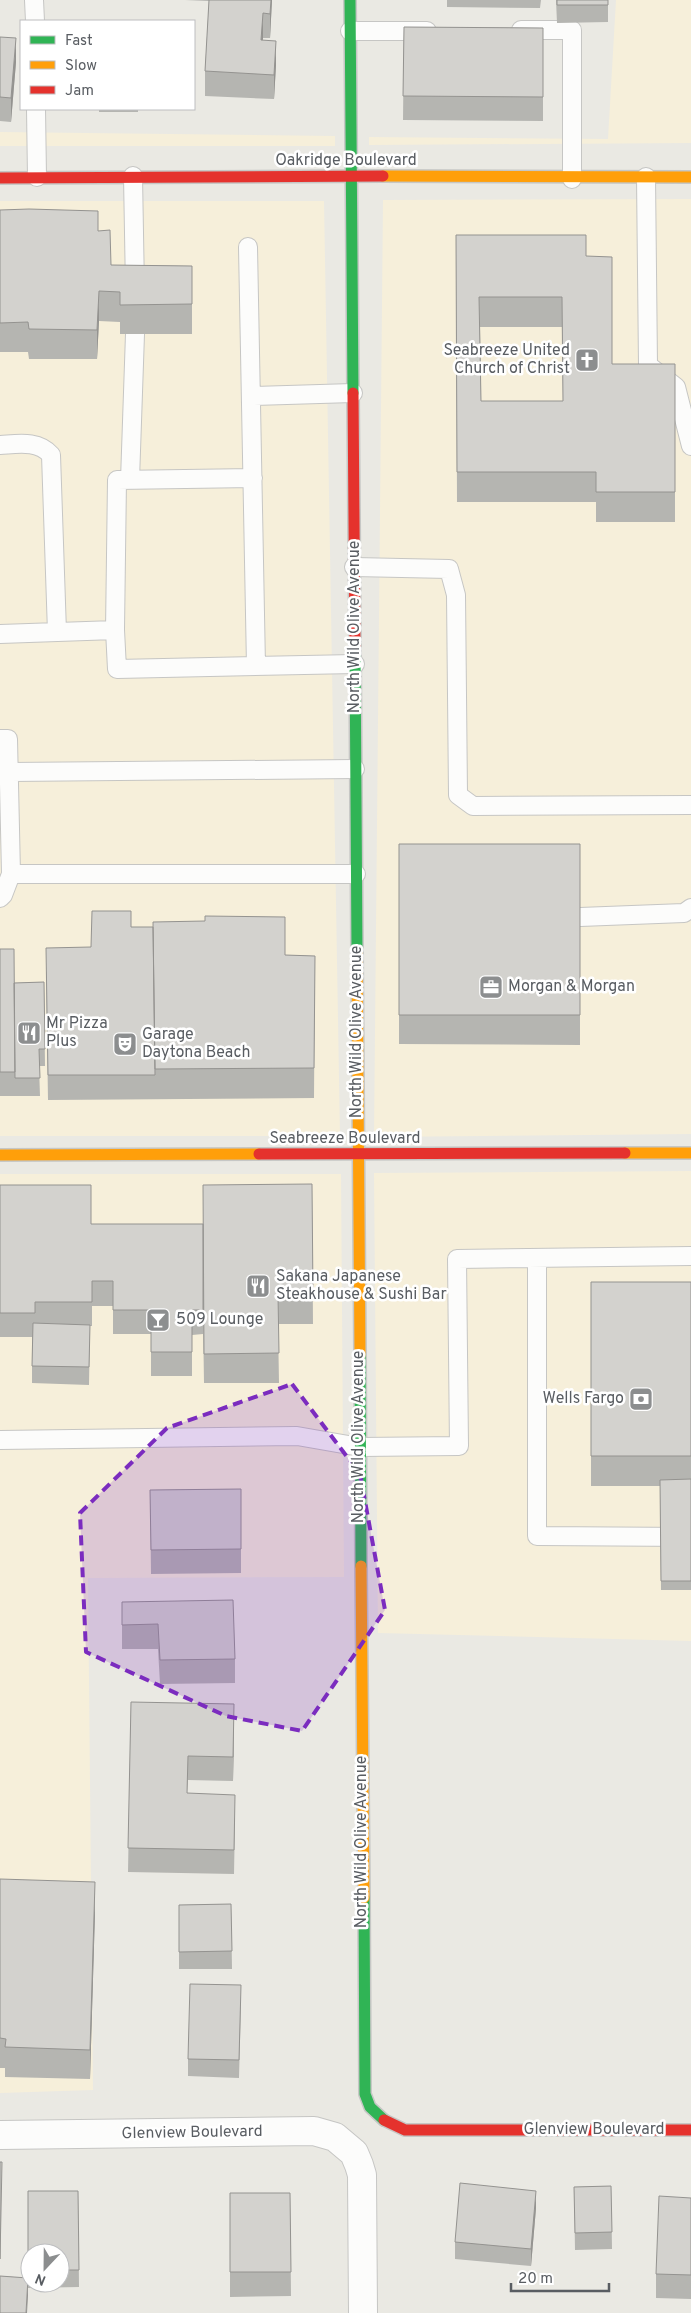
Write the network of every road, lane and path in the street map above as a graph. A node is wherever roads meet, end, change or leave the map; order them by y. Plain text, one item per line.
1 (34, 0) edge
2 (350, 0) edge
3 (35, 20) edge
4 (448, 30) edge
5 (505, 30) edge
6 (350, 31) junction
7 (36, 110) edge
8 (132, 176) junction
9 (37, 177) junction
10 (352, 177) junction
11 (0, 178) edge
12 (646, 178) junction
13 (691, 178) edge
14 (572, 179) junction
15 (248, 247) dead end
16 (135, 295) edge
17 (135, 334) dead end
18 (353, 393) junction
19 (251, 396) junction
20 (0, 445) edge
21 (691, 446) edge
22 (253, 478) junction
23 (130, 480) junction
24 (354, 567) junction
25 (115, 630) junction
26 (57, 632) junction
27 (0, 634) edge
28 (355, 664) junction
29 (256, 666) junction
30 (0, 739) edge
31 (355, 769) junction
32 (10, 772) junction
33 (691, 805) edge
34 (11, 874) junction
35 (356, 874) junction
36 (0, 898) edge
37 (691, 908) edge
38 (580, 917) edge
39 (691, 1153) edge
40 (0, 1155) edge
41 (357, 1155) junction
42 (691, 1256) edge
43 (537, 1258) junction
44 (0, 1440) edge
45 (360, 1448) junction
46 (691, 1537) edge
47 (365, 2094) joint
48 (691, 2130) edge
49 (0, 2135) edge
50 (363, 2313) edge

1 - 3 lane
2 - 6 street, North Wild Olive Avenue
4 - 6 lane
5 - 14 lane
6 - 10 street, North Wild Olive Avenue
7 - 9 lane
8 - 9 street, Oakridge Boulevard
8 - 10 street, Oakridge Boulevard
8 - 16 lane
9 - 11 street, Oakridge Boulevard
10 - 14 street, Oakridge Boulevard
10 - 18 street, North Wild Olive Avenue
12 - 13 street, Oakridge Boulevard
12 - 14 street, Oakridge Boulevard
12 - 21 lane
15 - 19 lane
17 - 23 lane
18 - 19 lane
18 - 24 street, North Wild Olive Avenue
19 - 22 lane
20 - 26 lane
22 - 23 lane
22 - 29 lane
23 - 25 lane
24 - 28 street, North Wild Olive Avenue
24 - 33 lane
25 - 26 lane
25 - 29 lane
26 - 27 lane
28 - 29 lane
28 - 31 street, North Wild Olive Avenue
30 - 32 lane
31 - 32 lane
31 - 35 street, North Wild Olive Avenue
32 - 34 lane
34 - 35 lane
34 - 36 lane
35 - 41 street, North Wild Olive Avenue
37 - 38 lane
39 - 41 street, Seabreeze Boulevard
40 - 41 street, Seabreeze Boulevard
41 - 45 street, North Wild Olive Avenue
42 - 43 lane
43 - 45 lane
43 - 46 lane
44 - 45 lane
45 - 47 street, North Wild Olive Avenue
47 - 48 street, Glenview Boulevard
49 - 50 street, Glenview Boulevard

